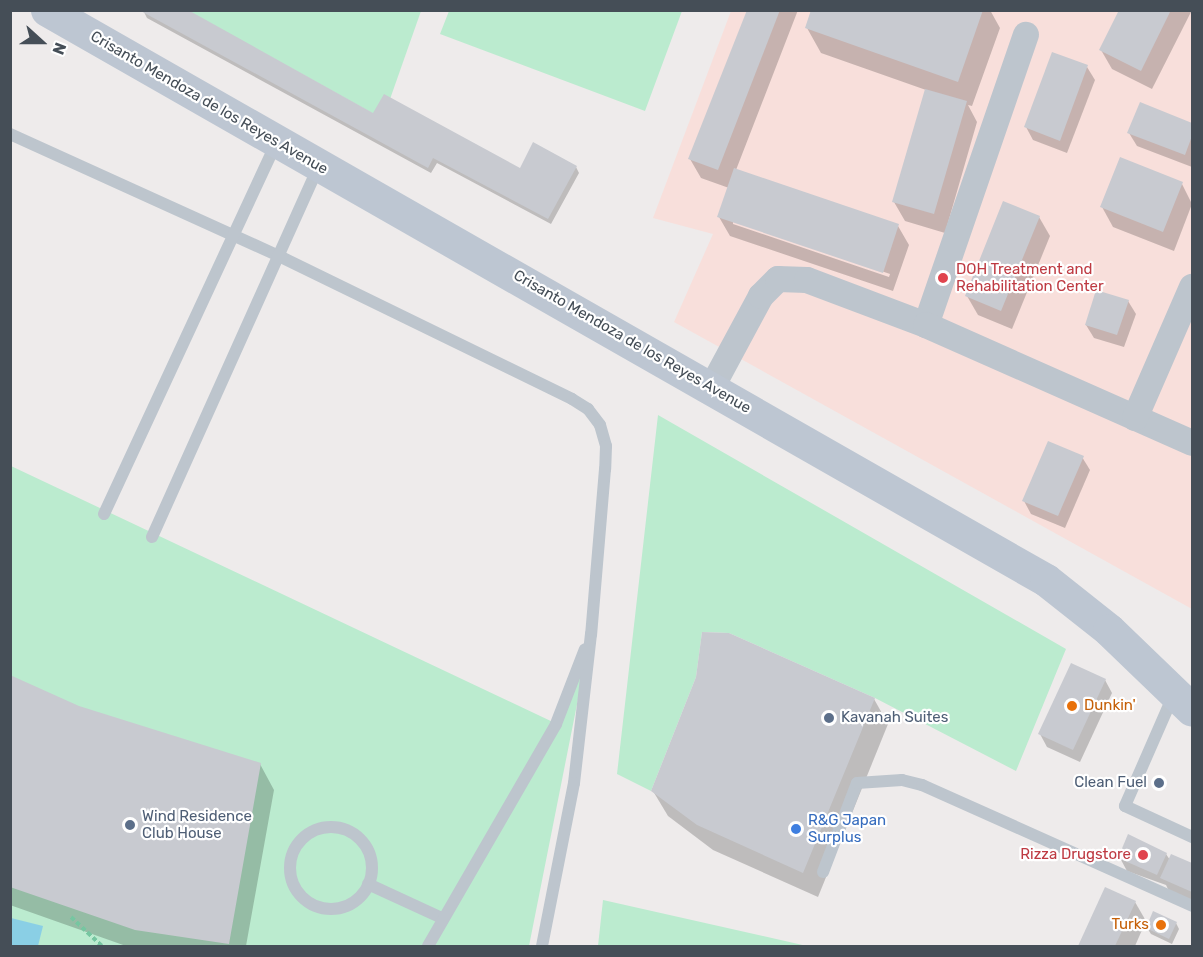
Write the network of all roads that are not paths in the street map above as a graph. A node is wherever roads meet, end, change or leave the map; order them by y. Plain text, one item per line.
1 (47, 10) edge
2 (1026, 35) dead end
3 (10, 134) edge
4 (277, 141) junction
5 (319, 165) junction
6 (234, 235) junction
7 (279, 256) junction
8 (1192, 287) edge
9 (926, 325) junction
10 (712, 387) junction
11 (1135, 418) junction
12 (1192, 443) edge
13 (104, 514) dead end
14 (152, 537) dead end
15 (591, 634) junction
16 (1184, 701) edge
17 (1192, 837) edge
18 (823, 872) dead end
19 (368, 884) junction
20 (1192, 906) edge
21 (442, 918) junction
22 (428, 946) edge
23 (542, 946) edge

1 - 4 main road, Crisanto Mendoza de los Reyes Avenue
2 - 9 street
3 - 6 lane
4 - 5 main road, Crisanto Mendoza de los Reyes Avenue
4 - 6 lane
5 - 7 lane
5 - 10 main road, Crisanto Mendoza de los Reyes Avenue
6 - 7 lane
6 - 13 lane
7 - 14 lane
7 - 15 lane
8 - 11 street
9 - 10 street
9 - 11 street
10 - 16 main road, Crisanto Mendoza de los Reyes Avenue
11 - 12 street
15 - 21 lane
15 - 23 lane
16 - 17 lane
18 - 20 lane
19 - 19 lane
19 - 21 lane
21 - 22 lane

